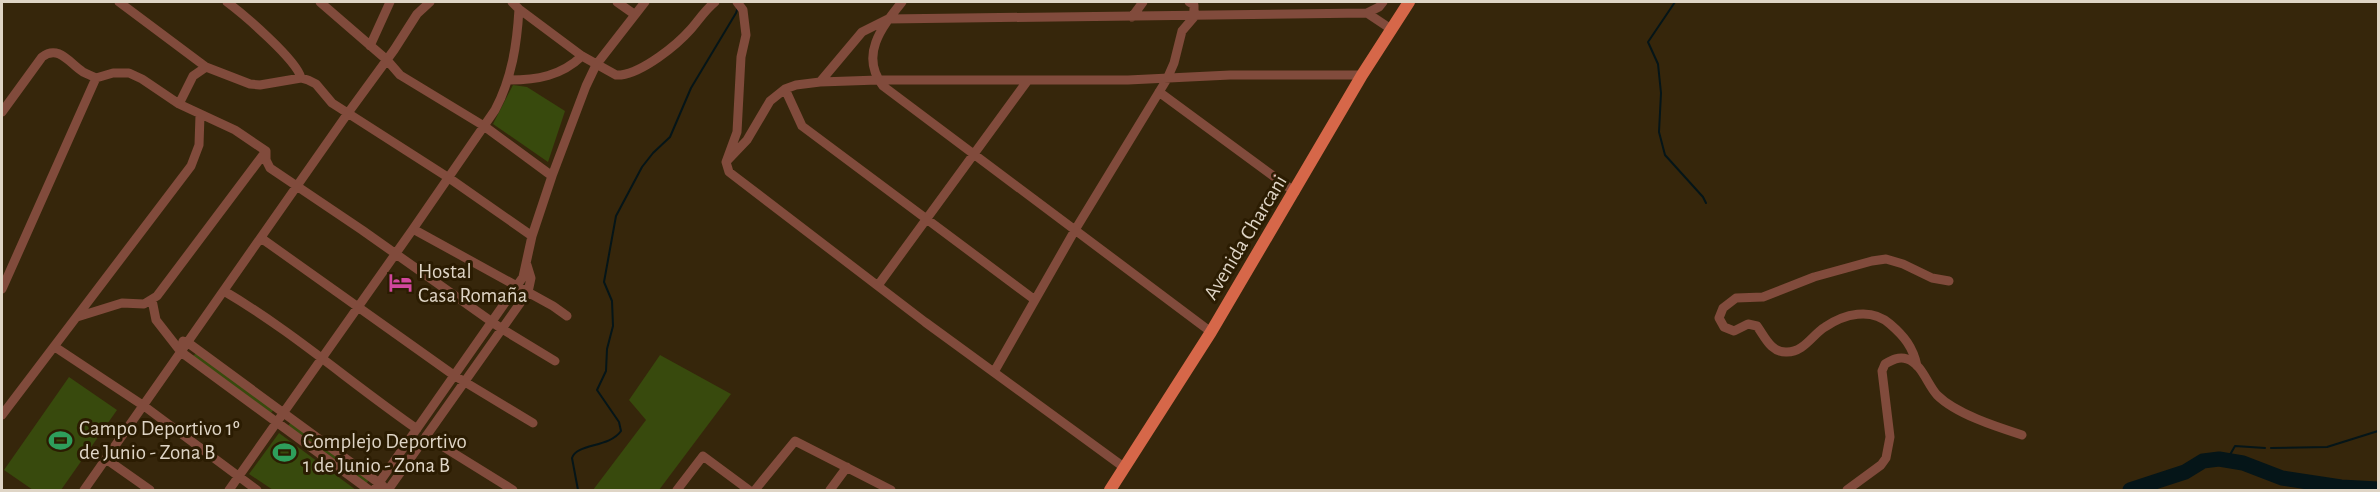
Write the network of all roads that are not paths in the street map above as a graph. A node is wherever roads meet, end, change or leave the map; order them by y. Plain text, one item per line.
1 (119, 2) edge
2 (230, 2) edge
3 (320, 2) edge
4 (390, 2) edge
5 (430, 2) edge
6 (617, 2) edge
7 (645, 2) edge
8 (716, 2) edge
9 (737, 2) edge
10 (902, 2) edge
11 (1143, 2) edge
12 (1189, 2) edge
13 (1383, 2) edge
14 (1409, 2) edge
15 (516, 5) edge
16 (1367, 13) junction
17 (634, 14) junction
18 (1132, 17) junction
19 (1194, 17) junction
20 (888, 19) junction
21 (1391, 29) junction
22 (370, 46) junction
23 (582, 56) junction
24 (387, 60) junction
25 (596, 65) junction
26 (206, 66) junction
27 (1362, 75) junction
28 (96, 78) junction
29 (301, 78) junction
30 (1167, 79) junction
31 (509, 80) junction
32 (878, 80) junction
33 (1028, 80) junction
34 (820, 82) junction
35 (785, 89) junction
36 (1159, 92) junction
37 (179, 104) junction
38 (2, 112) edge
39 (348, 113) junction
40 (200, 115) junction
41 (484, 126) junction
42 (266, 151) junction
43 (975, 153) junction
44 (726, 162) junction
45 (552, 176) junction
46 (449, 178) junction
47 (296, 186) junction
48 (1295, 192) junction
49 (927, 219) junction
50 (413, 229) junction
51 (1075, 230) junction
52 (532, 236) junction
53 (261, 238) junction
54 (395, 254) junction
55 (527, 265) junction
56 (1949, 281) dead end
57 (879, 284) junction
58 (518, 287) junction
59 (2, 289) edge
60 (224, 291) junction
61 (528, 292) junction
62 (152, 300) junction
63 (1035, 300) junction
64 (357, 307) junction
65 (567, 316) dead end
66 (77, 317) junction
67 (493, 322) junction
68 (502, 329) junction
69 (1211, 332) junction
70 (171, 338) junction
71 (187, 342) junction
72 (55, 346) junction
73 (181, 352) junction
74 (321, 358) junction
75 (555, 361) dead end
76 (1917, 366) junction
77 (994, 372) junction
78 (455, 376) junction
79 (465, 382) junction
80 (144, 406) junction
81 (284, 413) junction
82 (2, 415) edge
83 (277, 422) junction
84 (532, 423) dead end
85 (417, 429) junction
86 (2022, 435) dead end
87 (426, 436) junction
88 (106, 459) junction
89 (847, 467) junction
90 (1125, 468) junction
91 (238, 477) junction
92 (377, 487) edge
93 (84, 490) edge
94 (150, 490) edge
95 (229, 490) edge
96 (257, 490) edge
97 (369, 490) edge
98 (388, 490) edge
99 (513, 490) edge
100 (677, 490) edge
101 (749, 490) edge
102 (756, 490) edge
103 (830, 490) edge
104 (891, 490) edge
105 (1111, 490) edge
106 (1847, 490) edge

1 - 26 street
2 - 29 street
3 - 22 street
4 - 22 street
5 - 24 street
6 - 17 street
7 - 17 street
8 - 25 street
9 - 44 street
10 - 20 street
11 - 18 street
12 - 19 street
13 - 16 street
14 - 21 main road, Avenida Charcani
15 - 23 street
15 - 31 street
16 - 19 street
16 - 21 street
17 - 25 street
18 - 19 street
18 - 20 street
19 - 30 street
20 - 32 street
20 - 34 street
21 - 27 main road, Avenida Charcani
22 - 24 street
23 - 25 street
23 - 31 street
24 - 39 street
24 - 41 street
25 - 45 street
26 - 29 street
26 - 37 street
27 - 30 street
27 - 48 main road, Avenida Charcani
28 - 37 street
28 - 38 street
28 - 59 street
29 - 39 street
30 - 33 street
30 - 36 street
31 - 41 street
32 - 33 street
32 - 34 street
32 - 43 street
33 - 43 street
34 - 35 street
35 - 44 street
35 - 49 street
36 - 48 street
36 - 51 street
37 - 40 street
39 - 46 street
39 - 47 street
40 - 42 street
40 - 66 street
41 - 45 street
41 - 46 street
42 - 47 street
42 - 62 street
43 - 49 street
43 - 51 street
44 - 57 street
45 - 52 street
46 - 50 street
46 - 52 street
47 - 53 street
47 - 54 street
48 - 69 main road, Avenida Charcani
49 - 57 street
49 - 63 street
50 - 54 street
50 - 58 street
51 - 63 street
51 - 69 street
52 - 55 street
53 - 60 street
53 - 64 street
54 - 64 street
54 - 67 street
55 - 58 street
55 - 61 street
56 - 76 street
57 - 77 street
58 - 61 street
58 - 67 street
60 - 71 street
60 - 74 street
61 - 65 street
61 - 68 street
62 - 66 street
62 - 70 street
63 - 77 street
64 - 74 street
64 - 78 street
66 - 72 street
67 - 68 street
67 - 78 street
68 - 75 street
68 - 79 street
69 - 90 main road, Avenida Charcani
70 - 71 street
70 - 73 street
71 - 73 street
71 - 81 street
72 - 80 street
72 - 82 street
73 - 80 street
73 - 83 street
74 - 81 street
74 - 85 street
76 - 86 street
76 - 106 street
77 - 90 street
78 - 79 street
78 - 85 street
79 - 84 street
79 - 87 street
80 - 88 street
80 - 91 street
81 - 83 street
81 - 92 street
83 - 91 street
83 - 97 street
85 - 92 street
87 - 98 street
87 - 99 street
88 - 93 street
88 - 94 street
89 - 102 street
89 - 103 street
89 - 104 street
90 - 105 main road, Avenida Charcani
91 - 95 street
91 - 96 street
92 - 98 street
100 - 101 street

